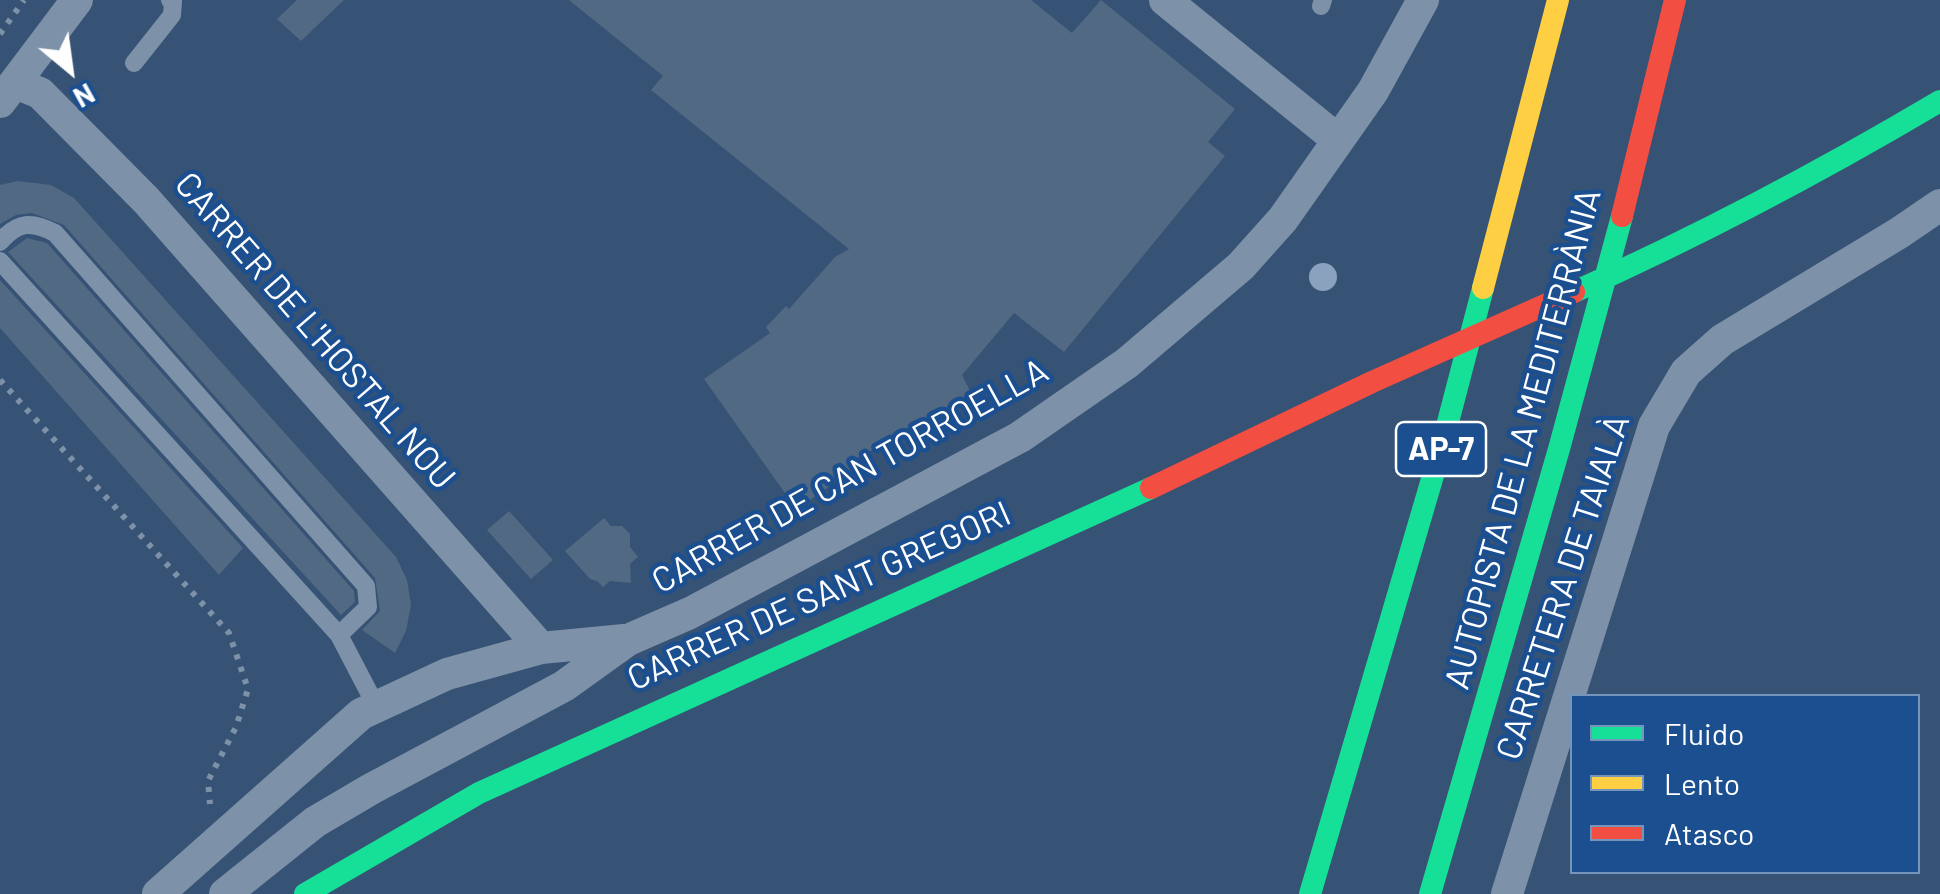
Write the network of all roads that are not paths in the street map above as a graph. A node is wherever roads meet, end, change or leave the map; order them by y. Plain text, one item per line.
1 (77, 0) edge
2 (170, 0) edge
3 (1164, 0) edge
4 (1423, 0) edge
5 (1558, 0) edge
6 (1676, 0) edge
7 (134, 64) dead end
8 (8, 92) edge
9 (1940, 101) edge
10 (1338, 140) junction
11 (1940, 205) edge
12 (0, 242) edge
13 (0, 261) edge
14 (339, 635) junction
15 (628, 640) junction
16 (541, 648) junction
17 (376, 706) junction
18 (158, 894) edge
19 (225, 894) edge
20 (305, 894) edge
21 (1310, 894) edge
22 (1430, 894) edge
23 (1507, 894) edge

1 - 8 street
2 - 7 lane
3 - 10 street
4 - 10 street, CARRER DE CAN TORROELLA
5 - 21 main road, AP-7
6 - 22 main road, AUTOPISTA DE LA MEDITERRÀNIA
8 - 16 street, CARRER DE L'HOSTAL NOU
9 - 20 main road, CARRER DE SANT GREGORI
10 - 15 street, CARRER DE CAN TORROELLA
11 - 23 street, CARRETERA DE TAIALÀ
12 - 14 lane
13 - 14 lane
14 - 17 lane
15 - 16 street, CARRER DE SANT GREGORI
15 - 19 street, CARRER DE CAN TORROELLA
16 - 17 street, CARRER DE SANT GREGORI
17 - 18 street, CARRER DE SANT GREGORI

